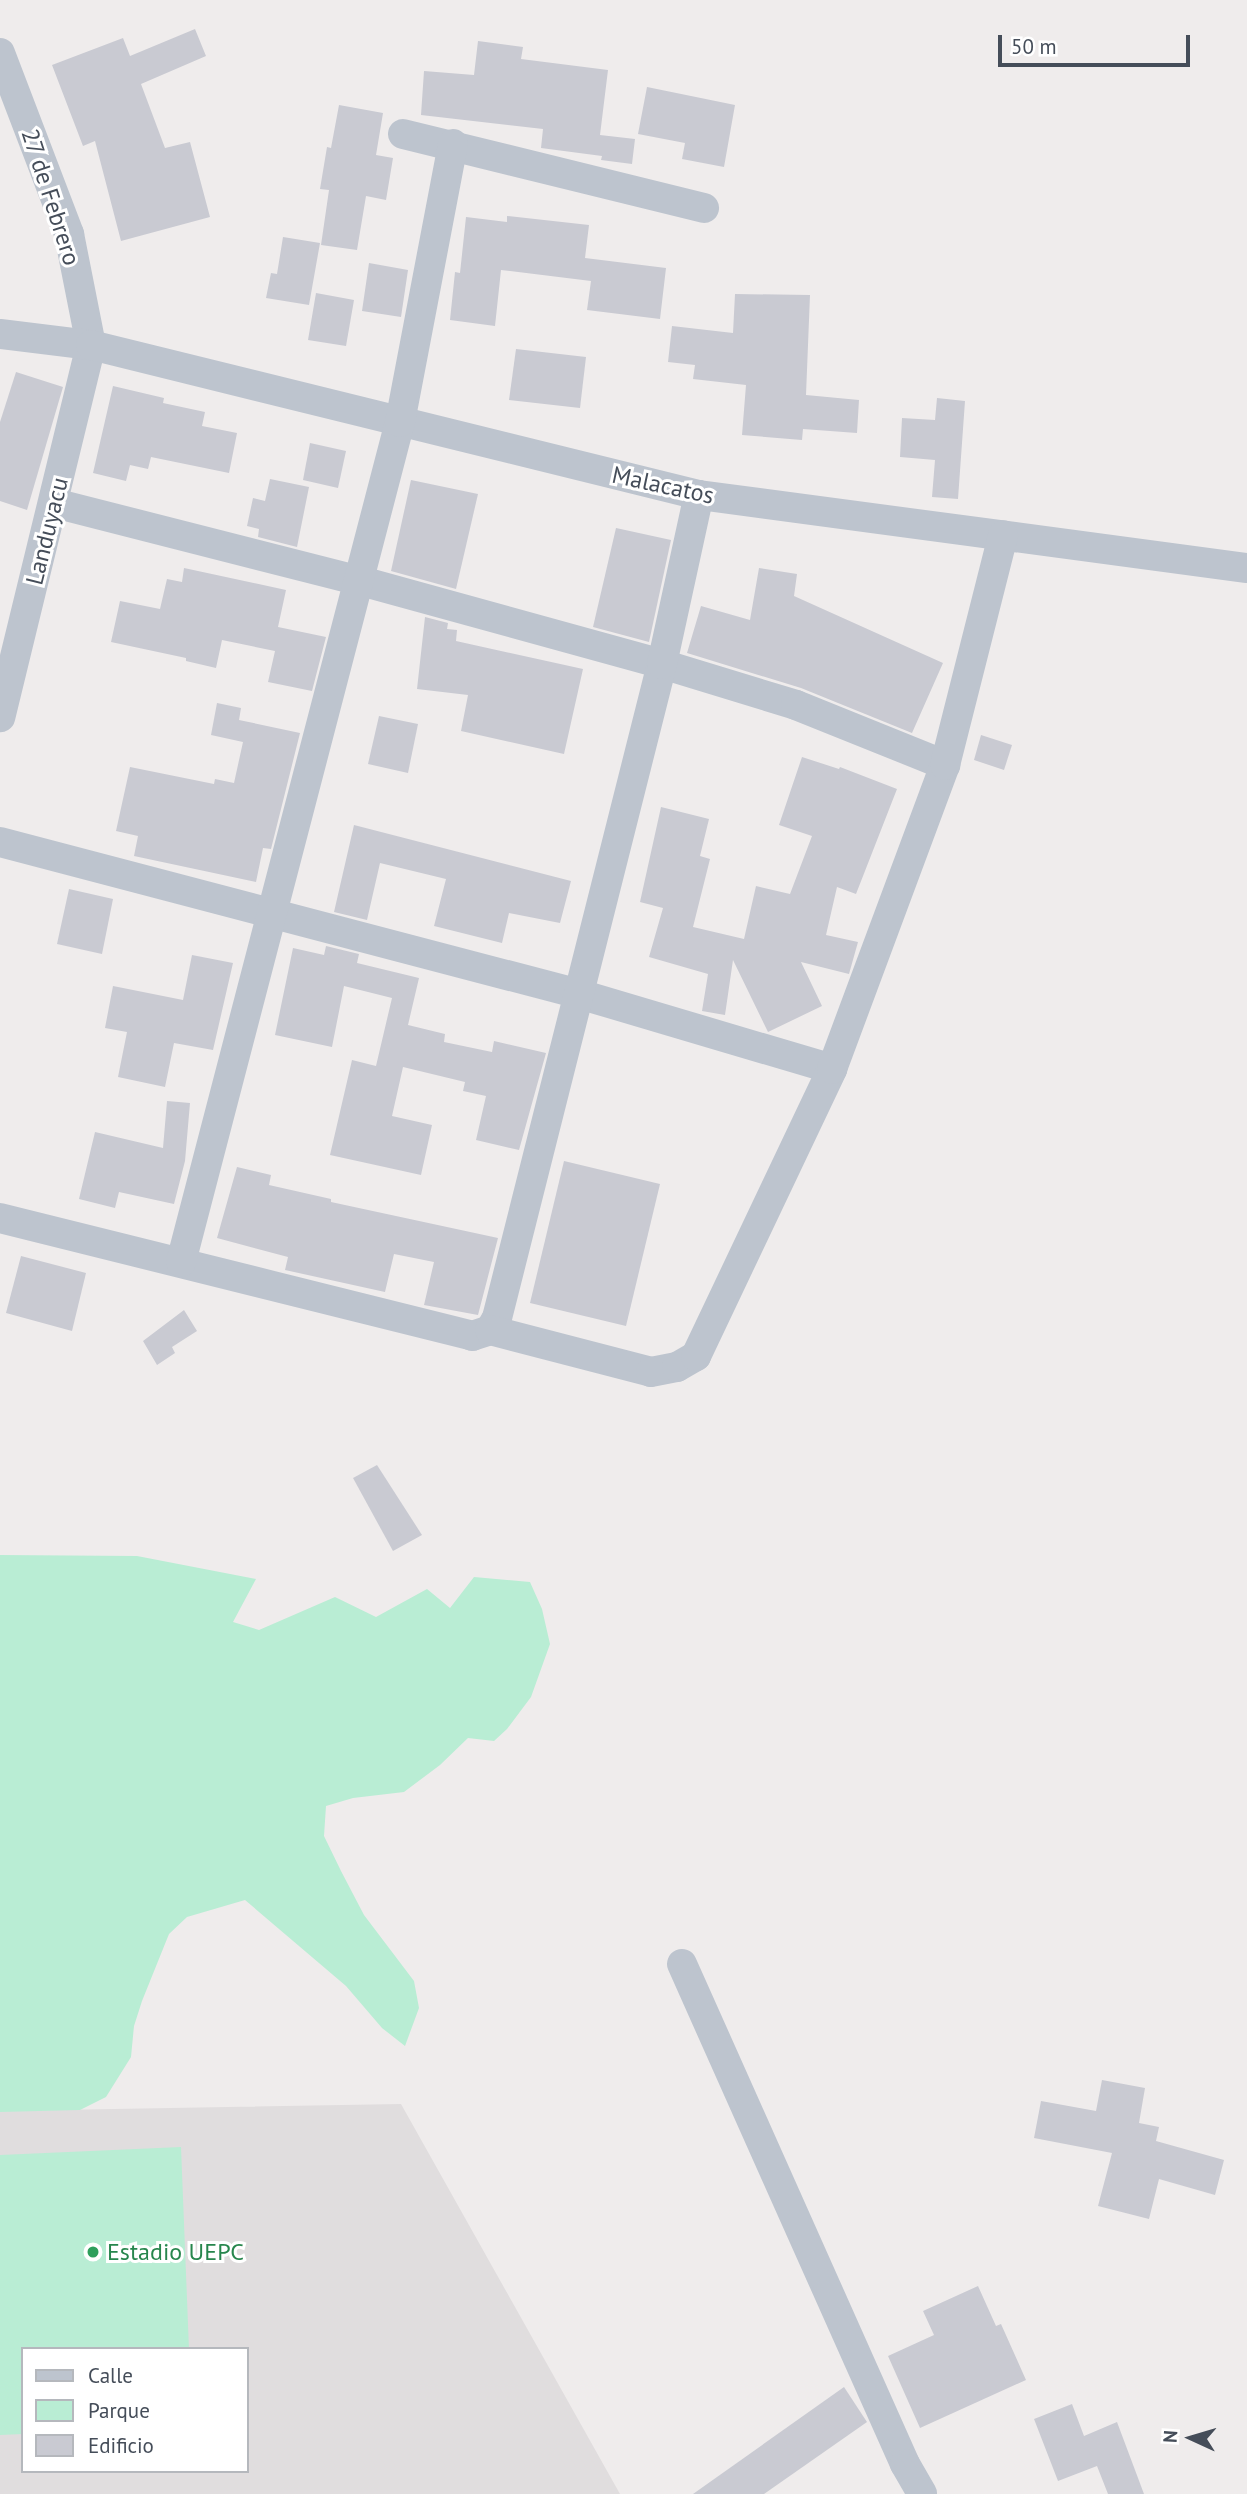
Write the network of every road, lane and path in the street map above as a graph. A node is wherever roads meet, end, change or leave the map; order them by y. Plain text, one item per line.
1 (0, 53) edge
2 (404, 134) dead end
3 (453, 144) junction
4 (704, 208) dead end
5 (0, 334) edge
6 (91, 345) junction
7 (400, 422) junction
8 (699, 495) junction
9 (54, 503) junction
10 (1003, 535) junction
11 (1247, 568) edge
12 (361, 581) junction
13 (662, 664) junction
14 (0, 717) edge
15 (945, 765) junction
16 (0, 842) edge
17 (274, 914) junction
18 (579, 994) junction
19 (832, 1069) junction
20 (0, 1218) edge
21 (181, 1262) junction
22 (490, 1330) junction
23 (682, 1964) dead end
24 (922, 2494) edge

1 - 6 street, 27 de Febrero
2 - 3 street
3 - 4 street
3 - 7 street
5 - 6 street, Malacatos
6 - 7 street, Malacatos
6 - 9 street, Landuyacu
7 - 8 street, Malacatos
7 - 12 street
8 - 10 street, Malacatos
8 - 13 street
9 - 12 street
9 - 14 street, Landuyacu
10 - 11 street, Malacatos
10 - 15 street
12 - 13 street
12 - 17 street
13 - 15 street
13 - 18 street
15 - 19 street
16 - 17 street
17 - 18 street
17 - 21 street
18 - 19 street
18 - 22 street
19 - 22 street
20 - 21 street
21 - 22 street
23 - 24 street

